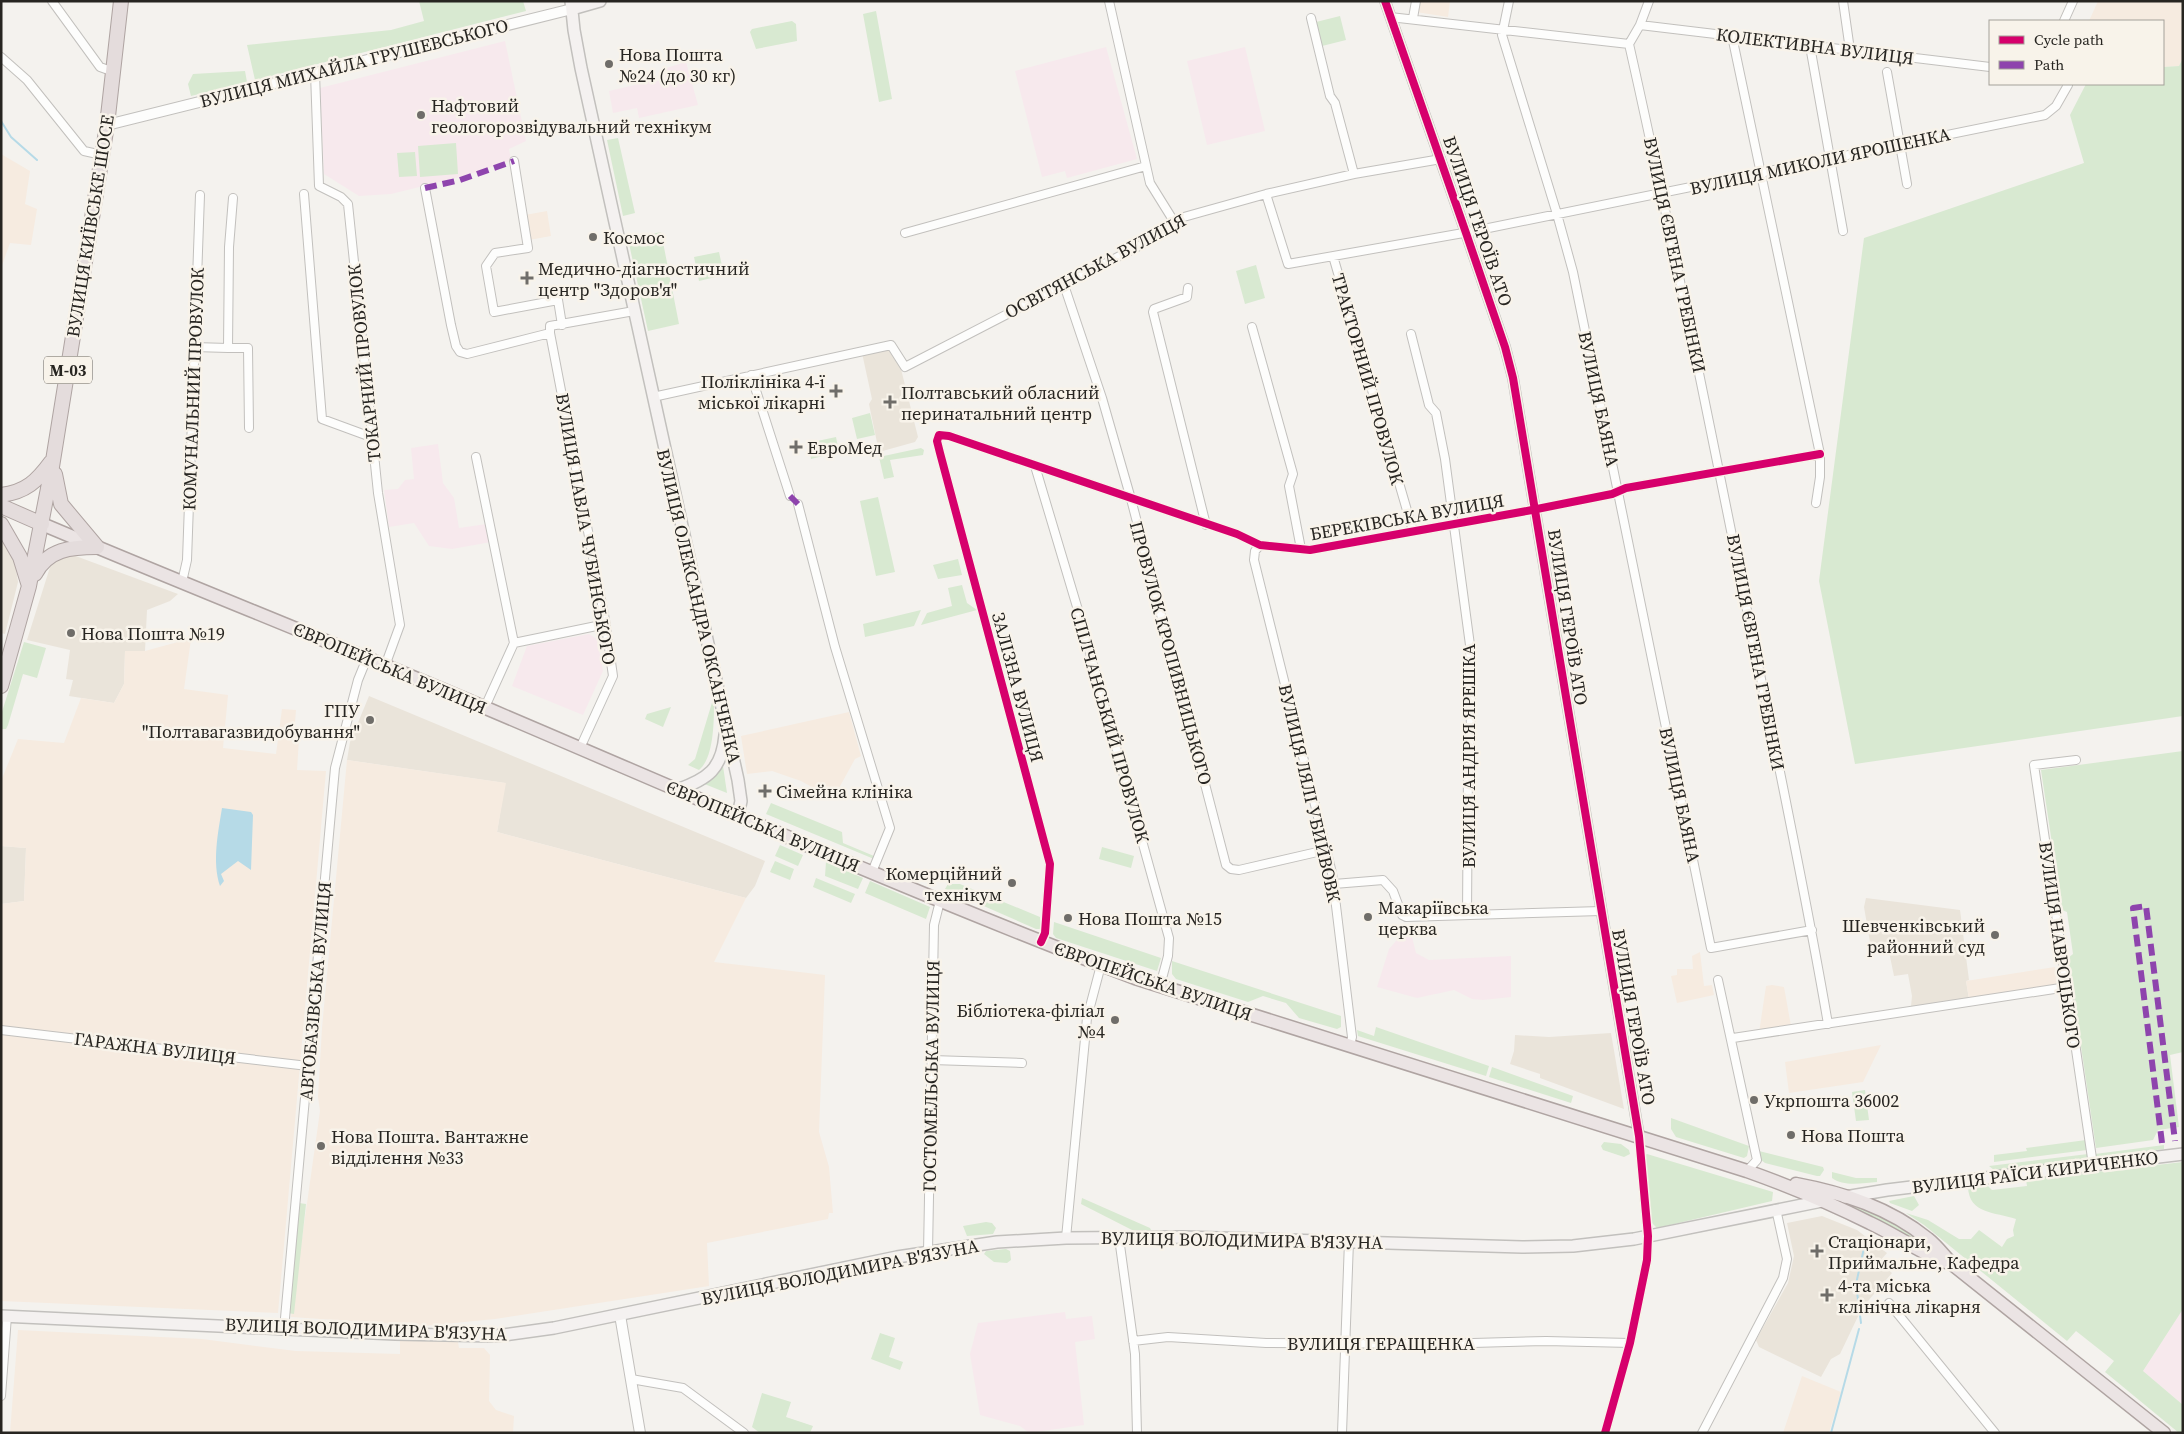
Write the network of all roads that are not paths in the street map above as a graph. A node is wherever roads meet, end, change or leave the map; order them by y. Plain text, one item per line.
1 (52, 1) edge
2 (121, 1) edge
3 (600, 1) edge
4 (1109, 1) edge
5 (1385, 1) edge
6 (1416, 1) edge
7 (1509, 1) edge
8 (1649, 1) edge
9 (1843, 1) edge
10 (2073, 1) edge
11 (572, 5) edge
12 (1390, 17) junction
13 (1311, 18) dead end
14 (1413, 18) junction
15 (2064, 20) edge
16 (1640, 25) junction
17 (1502, 29) junction
18 (1732, 36) junction
19 (1629, 44) junction
20 (1810, 46) junction
21 (1850, 50) junction
22 (1, 57) edge
23 (1989, 67) edge
24 (114, 72) junction
25 (1887, 72) dead end
26 (315, 73) junction
27 (2068, 85) edge
28 (107, 125) junction
29 (1900, 144) junction
30 (102, 155) junction
31 (1830, 158) junction
32 (1440, 159) junction
33 (514, 161) dead end
34 (1146, 166) junction
35 (1762, 172) junction
36 (1354, 174) junction
37 (1907, 184) dead end
38 (425, 188) dead end
39 (304, 194) dead end
40 (1266, 194) junction
41 (1663, 194) junction
42 (200, 195) dead end
43 (233, 198) dead end
44 (1558, 214) junction
45 (1173, 220) junction
46 (1843, 231) dead end
47 (905, 233) dead end
48 (1466, 233) junction
49 (1333, 256) junction
50 (1064, 285) junction
51 (1188, 288) dead end
52 (634, 311) junction
53 (562, 325) junction
54 (1252, 327) dead end
55 (550, 333) junction
56 (1411, 334) dead end
57 (194, 348) junction
58 (228, 348) junction
59 (751, 375) junction
60 (653, 397) junction
61 (248, 428) dead end
62 (371, 438) junction
63 (937, 441) joint
64 (1820, 454) junction
65 (476, 457) dead end
66 (53, 459) junction
67 (1035, 466) junction
68 (1720, 473) junction
69 (1618, 491) junction
70 (1, 495) edge
71 (790, 496) dead end
72 (1131, 499) junction
73 (1816, 503) dead end
74 (798, 504) dead end
75 (1, 506) edge
76 (1536, 510) junction
77 (1, 524) edge
78 (42, 524) junction
79 (1206, 524) junction
80 (1452, 524) junction
81 (1413, 531) junction
82 (1260, 544) junction
83 (97, 547) junction
84 (1302, 549) junction
85 (182, 582) junction
86 (29, 586) junction
87 (606, 624) junction
88 (514, 643) junction
89 (367, 658) junction
90 (385, 666) junction
91 (1, 686) edge
92 (484, 707) junction
93 (726, 725) junction
94 (580, 748) junction
95 (2076, 760) dead end
96 (677, 790) junction
97 (738, 815) junction
98 (1326, 850) junction
99 (872, 872) junction
100 (1334, 884) junction
101 (940, 901) junction
102 (1601, 911) junction
103 (1467, 915) junction
104 (1812, 930) junction
105 (1041, 942) junction
106 (1101, 965) junction
107 (1718, 980) dead end
108 (1160, 986) junction
109 (2067, 987) junction
110 (1828, 1024) junction
111 (1, 1030) edge
112 (1733, 1038) junction
113 (1350, 1046) junction
114 (932, 1060) junction
115 (1022, 1063) dead end
116 (308, 1066) junction
117 (1639, 1136) junction
118 (2183, 1154) edge
119 (2093, 1166) junction
120 (1747, 1171) junction
121 (1768, 1178) junction
122 (1887, 1190) joint
123 (1849, 1197) junction
124 (1823, 1201) junction
125 (1776, 1209) junction
126 (1648, 1236) junction
127 (1066, 1238) junction
128 (1119, 1238) junction
129 (1349, 1241) junction
130 (928, 1252) junction
131 (1952, 1264) junction
132 (1889, 1303) dead end
133 (620, 1315) junction
134 (4, 1316) edge
135 (284, 1328) junction
136 (1133, 1341) junction
137 (1344, 1343) junction
138 (1630, 1343) junction
139 (631, 1379) junction
140 (1, 1396) edge
141 (2158, 1431) edge
142 (640, 1433) edge
143 (744, 1433) edge
144 (1137, 1433) edge
145 (1342, 1433) edge
146 (1605, 1433) edge
147 (1702, 1433) edge
148 (1995, 1433) edge

1 - 24 street
2 - 24 highway, ВУЛИЦЯ КИЇВСЬКЕ ШОСЕ / М-03
3 - 11 main road, ВУЛИЦЯ МИХАЙЛА ГРУШЕВСЬКОГО
4 - 34 street
5 - 12 street, ВУЛИЦЯ ГЕРОЇВ АТО
6 - 14 street
7 - 17 street
8 - 16 street
9 - 21 street
10 - 15 street
11 - 26 street, ВУЛИЦЯ МИХАЙЛА ГРУШЕВСЬКОГО
11 - 52 main road, ВУЛИЦЯ ОЛЕКСАНДРА ОКСАНЧЕНКА
12 - 14 street
12 - 32 street, ВУЛИЦЯ ГЕРОЇВ АТО
13 - 36 street
14 - 17 street
16 - 18 street, КОЛЕКТИВНА ВУЛИЦЯ
16 - 19 street
17 - 19 street
17 - 44 street, ВУЛИЦЯ БАЯНА
18 - 20 street, КОЛЕКТИВНА ВУЛИЦЯ
18 - 35 street
19 - 41 street, ВУЛИЦЯ ЄВГЕНА ГРЕБІНКИ
20 - 21 street, КОЛЕКТИВНА ВУЛИЦЯ
20 - 31 street
21 - 23 street, КОЛЕКТИВНА ВУЛИЦЯ
22 - 30 street
24 - 28 highway, ВУЛИЦЯ КИЇВСЬКЕ ШОСЕ / М-03
25 - 29 street
26 - 28 street, ВУЛИЦЯ МИХАЙЛА ГРУШЕВСЬКОГО
26 - 62 street, ТОКАРНИЙ ПРОВУЛОК
27 - 29 street, ВУЛИЦЯ МИКОЛИ ЯРОШЕНКА
28 - 30 highway, ВУЛИЦЯ КИЇВСЬКЕ ШОСЕ / М-03
29 - 31 street, ВУЛИЦЯ МИКОЛИ ЯРОШЕНКА
29 - 37 street
30 - 66 highway, ВУЛИЦЯ КИЇВСЬКЕ ШОСЕ / М-03
31 - 35 street, ВУЛИЦЯ МИКОЛИ ЯРОШЕНКА
31 - 46 street
32 - 36 street, ОСВІТЯНСЬКА ВУЛИЦЯ
32 - 48 street, ВУЛИЦЯ ГЕРОЇВ АТО
33 - 53 street
34 - 45 street
34 - 47 street
35 - 41 street, ВУЛИЦЯ МИКОЛИ ЯРОШЕНКА
35 - 64 street
36 - 40 street, ОСВІТЯНСЬКА ВУЛИЦЯ
38 - 55 street
39 - 62 street
40 - 45 street, ОСВІТЯНСЬКА ВУЛИЦЯ
40 - 49 street, ВУЛИЦЯ МИКОЛИ ЯРОШЕНКА
41 - 44 street, ВУЛИЦЯ МИКОЛИ ЯРОШЕНКА
41 - 68 street, ВУЛИЦЯ ЄВГЕНА ГРЕБІНКИ
42 - 57 street, КОМУНАЛЬНИЙ ПРОВУЛОК
43 - 58 street
44 - 48 street, ВУЛИЦЯ МИКОЛИ ЯРОШЕНКА
44 - 69 street, ВУЛИЦЯ БАЯНА
45 - 50 street, ОСВІТЯНСЬКА ВУЛИЦЯ
48 - 49 street, ВУЛИЦЯ МИКОЛИ ЯРОШЕНКА
48 - 76 street, ВУЛИЦЯ ГЕРОЇВ АТО
49 - 81 street, ТРАКТОРНИЙ ПРОВУЛОК
50 - 59 street, ОСВІТЯНСЬКА ВУЛИЦЯ
50 - 72 street, ПРОВУЛОК КРОПИВНИЦЬКОГО
51 - 79 street
52 - 53 street
52 - 60 main road, ВУЛИЦЯ ОЛЕКСАНДРА ОКСАНЧЕНКА
53 - 55 street
54 - 84 street
55 - 87 street, ВУЛИЦЯ ПАВЛА ЧУБИНСЬКОГО
56 - 80 street, ВУЛИЦЯ АНДРІЯ ЯРЕШКА
57 - 58 street
57 - 85 street, КОМУНАЛЬНИЙ ПРОВУЛОК
58 - 61 street
59 - 60 street
59 - 71 street
60 - 93 main road, ВУЛИЦЯ ОЛЕКСАНДРА ОКСАНЧЕНКА
62 - 90 street, ТОКАРНИЙ ПРОВУЛОК
63 - 67 street, БЕРЕКІВСЬКА ВУЛИЦЯ
63 - 105 street, ЗАЛІЗНА ВУЛИЦЯ
64 - 68 street, БЕРЕКІВСЬКА ВУЛИЦЯ
64 - 73 street
65 - 88 street
66 - 70 highway
66 - 78 highway, ВУЛИЦЯ КИЇВСЬКЕ ШОСЕ / М-03
66 - 83 highway
67 - 72 street, БЕРЕКІВСЬКА ВУЛИЦЯ
67 - 108 street, СПІЛЧАНСЬКИЙ ПРОВУЛОК
68 - 69 street, БЕРЕКІВСЬКА ВУЛИЦЯ
68 - 104 street, ВУЛИЦЯ ЄВГЕНА ГРЕБІНКИ
69 - 76 street, БЕРЕКІВСЬКА ВУЛИЦЯ
69 - 104 street, ВУЛИЦЯ БАЯНА
72 - 79 street, БЕРЕКІВСЬКА ВУЛИЦЯ
72 - 98 street, ПРОВУЛОК КРОПИВНИЦЬКОГО
74 - 99 street
75 - 78 highway, ЄВРОПЕЙСЬКА ВУЛИЦЯ
76 - 80 street, БЕРЕКІВСЬКА ВУЛИЦЯ
76 - 102 street, ВУЛИЦЯ ГЕРОЇВ АТО
77 - 86 highway
78 - 83 main road, ЄВРОПЕЙСЬКА ВУЛИЦЯ
78 - 86 highway, ВУЛИЦЯ КИЇВСЬКЕ ШОСЕ / М-03
79 - 82 street, БЕРЕКІВСЬКА ВУЛИЦЯ
80 - 81 street, БЕРЕКІВСЬКА ВУЛИЦЯ
80 - 103 street, ВУЛИЦЯ АНДРІЯ ЯРЕШКА
81 - 84 street, БЕРЕКІВСЬКА ВУЛИЦЯ
82 - 84 street, БЕРЕКІВСЬКА ВУЛИЦЯ
82 - 98 street, ВУЛИЦЯ ЛЯЛІ УБИЙВОВК
83 - 85 main road, ЄВРОПЕЙСЬКА ВУЛИЦЯ
83 - 86 highway
85 - 89 main road, ЄВРОПЕЙСЬКА ВУЛИЦЯ
86 - 91 highway, М-03
87 - 88 street
87 - 94 street, ВУЛИЦЯ ПАВЛА ЧУБИНСЬКОГО
88 - 92 street
89 - 90 main road, ЄВРОПЕЙСЬКА ВУЛИЦЯ
89 - 116 street, АВТОБАЗІВСЬКА ВУЛИЦЯ
90 - 92 main road, ЄВРОПЕЙСЬКА ВУЛИЦЯ
92 - 94 main road, ЄВРОПЕЙСЬКА ВУЛИЦЯ
93 - 96 main road
93 - 97 main road, ВУЛИЦЯ ОЛЕКСАНДРА ОКСАНЧЕНКА
94 - 96 main road, ЄВРОПЕЙСЬКА ВУЛИЦЯ
95 - 109 street, ВУЛИЦЯ НАВРОЦЬКОГО
96 - 97 main road, ЄВРОПЕЙСЬКА ВУЛИЦЯ
97 - 99 main road, ЄВРОПЕЙСЬКА ВУЛИЦЯ
98 - 100 street, ВУЛИЦЯ ЛЯЛІ УБИЙВОВК
99 - 101 main road, ЄВРОПЕЙСЬКА ВУЛИЦЯ
100 - 103 street
100 - 113 street, ВУЛИЦЯ ЛЯЛІ УБИЙВОВК
101 - 105 main road, ЄВРОПЕЙСЬКА ВУЛИЦЯ
101 - 114 street, ГОСТОМЕЛЬСЬКА ВУЛИЦЯ
102 - 103 street
102 - 117 street, ВУЛИЦЯ ГЕРОЇВ АТО
104 - 110 street, ВУЛИЦЯ ЄВГЕНА ГРЕБІНКИ
105 - 106 main road, ЄВРОПЕЙСЬКА ВУЛИЦЯ
106 - 108 main road, ЄВРОПЕЙСЬКА ВУЛИЦЯ
106 - 127 street
107 - 112 street
108 - 113 main road, ЄВРОПЕЙСЬКА ВУЛИЦЯ
109 - 110 street
109 - 119 street, ВУЛИЦЯ НАВРОЦЬКОГО
110 - 112 street
111 - 116 street, ГАРАЖНА ВУЛИЦЯ
112 - 120 street
113 - 117 main road, ЄВРОПЕЙСЬКА ВУЛИЦЯ
114 - 115 street
114 - 130 street, ГОСТОМЕЛЬСЬКА ВУЛИЦЯ
116 - 135 street, АВТОБАЗІВСЬКА ВУЛИЦЯ
117 - 120 main road, ЄВРОПЕЙСЬКА ВУЛИЦЯ
117 - 126 street
118 - 119 main road, ВУЛИЦЯ РАЇСИ КИРИЧЕНКО
119 - 122 main road, ВУЛИЦЯ РАЇСИ КИРИЧЕНКО
120 - 121 main road, ЄВРОПЕЙСЬКА ВУЛИЦЯ
121 - 123 main road, ЄВРОПЕЙСЬКА ВУЛИЦЯ
121 - 124 main road, ЄВРОПЕЙСЬКА ВУЛИЦЯ
122 - 123 main road, ВУЛИЦЯ ВОЛОДИМИРА В'ЯЗУНА
123 - 124 main road, ВУЛИЦЯ ВОЛОДИМИРА В'ЯЗУНА
123 - 131 main road, ЄВРОПЕЙСЬКА ВУЛИЦЯ
124 - 125 main road, ВУЛИЦЯ ВОЛОДИМИРА В'ЯЗУНА
124 - 131 main road, ЄВРОПЕЙСЬКА ВУЛИЦЯ
125 - 126 main road, ВУЛИЦЯ ВОЛОДИМИРА В'ЯЗУНА
125 - 147 street
126 - 129 main road, ВУЛИЦЯ ВОЛОДИМИРА В'ЯЗУНА
126 - 138 street
127 - 128 main road, ВУЛИЦЯ ВОЛОДИМИРА В'ЯЗУНА
127 - 130 main road, ВУЛИЦЯ ВОЛОДИМИРА В'ЯЗУНА
128 - 129 main road, ВУЛИЦЯ ВОЛОДИМИРА В'ЯЗУНА
128 - 136 street
129 - 137 street
130 - 133 main road, ВУЛИЦЯ ВОЛОДИМИРА В'ЯЗУНА
131 - 141 main road, ЄВРОПЕЙСЬКА ВУЛИЦЯ
132 - 148 street
133 - 135 main road, ВУЛИЦЯ ВОЛОДИМИРА В'ЯЗУНА
133 - 139 street
134 - 135 main road, ВУЛИЦЯ ВОЛОДИМИРА В'ЯЗУНА
134 - 140 street
136 - 137 street, ВУЛИЦЯ ГЕРАЩЕНКА
136 - 144 street
137 - 138 street, ВУЛИЦЯ ГЕРАЩЕНКА
137 - 145 street
138 - 146 street
139 - 142 street
139 - 143 street

